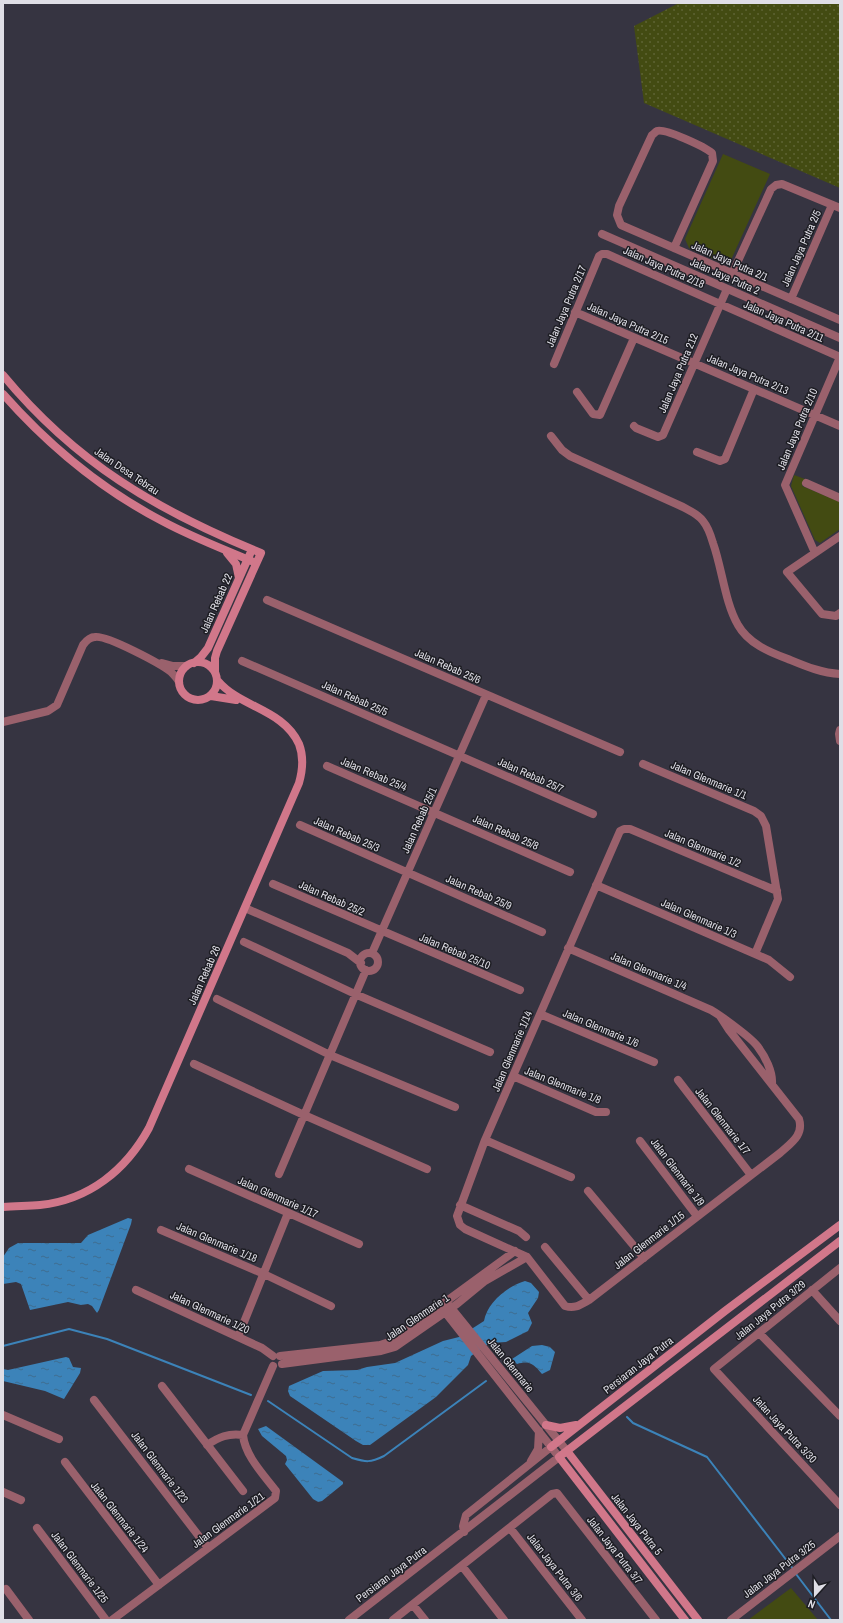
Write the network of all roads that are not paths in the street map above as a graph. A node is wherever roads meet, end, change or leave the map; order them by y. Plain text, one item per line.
1 (836, 207) edge
2 (602, 234) dead end
3 (674, 248) junction
4 (599, 256) joint
5 (732, 274) junction
6 (726, 289) junction
7 (791, 299) junction
8 (720, 304) junction
9 (575, 312) junction
10 (840, 320) edge
11 (634, 338) junction
12 (840, 338) edge
13 (840, 357) edge
14 (554, 364) dead end
15 (694, 364) junction
16 (3, 375) edge
17 (754, 389) junction
18 (577, 392) dead end
19 (3, 394) edge
20 (814, 415) junction
21 (634, 426) dead end
22 (840, 426) edge
23 (551, 436) dead end
24 (697, 452) dead end
25 (806, 483) dead end
26 (840, 498) edge
27 (840, 536) edge
28 (222, 548) junction
29 (252, 549) junction
30 (261, 553) joint
31 (815, 554) junction
32 (248, 559) junction
33 (256, 563) junction
34 (239, 578) junction
35 (267, 600) dead end
36 (840, 613) edge
37 (150, 659) junction
38 (242, 661) dead end
39 (190, 664) junction
40 (215, 672) junction
41 (840, 674) edge
42 (218, 681) junction
43 (179, 682) junction
44 (486, 695) junction
45 (211, 696) junction
46 (244, 702) junction
47 (3, 722) edge
48 (840, 730) edge
49 (840, 741) edge
50 (620, 752) dead end
51 (460, 756) junction
52 (643, 764) dead end
53 (327, 766) dead end
54 (434, 812) junction
55 (593, 814) dead end
56 (300, 825) dead end
57 (620, 831) joint
58 (407, 872) junction
59 (570, 872) dead end
60 (273, 884) dead end
61 (596, 884) junction
62 (777, 891) junction
63 (246, 908) junction
64 (382, 932) junction
65 (542, 932) dead end
66 (244, 942) dead end
67 (568, 948) junction
68 (372, 954) junction
69 (755, 954) junction
70 (362, 959) junction
71 (366, 970) junction
72 (790, 977) dead end
73 (520, 990) dead end
74 (355, 994) junction
75 (217, 999) dead end
76 (540, 1014) junction
77 (720, 1016) junction
78 (490, 1052) dead end
79 (330, 1055) junction
80 (654, 1062) dead end
81 (194, 1064) dead end
82 (513, 1076) junction
83 (678, 1080) dead end
84 (772, 1084) junction
85 (455, 1107) dead end
86 (606, 1112) dead end
87 (304, 1115) junction
88 (485, 1140) junction
89 (640, 1140) dead end
90 (189, 1169) dead end
91 (427, 1169) dead end
92 (279, 1174) dead end
93 (751, 1175) junction
94 (572, 1177) dead end
95 (588, 1191) dead end
96 (3, 1205) edge
97 (460, 1205) junction
98 (288, 1213) junction
99 (697, 1216) junction
100 (840, 1226) edge
101 (161, 1230) dead end
102 (526, 1237) dead end
103 (840, 1241) edge
104 (359, 1244) dead end
105 (500, 1245) junction
106 (545, 1247) dead end
107 (515, 1251) junction
108 (527, 1257) junction
109 (644, 1258) junction
110 (497, 1264) junction
111 (840, 1268) edge
112 (264, 1274) junction
113 (483, 1278) junction
114 (136, 1290) dead end
115 (812, 1290) junction
116 (589, 1300) junction
117 (331, 1306) dead end
118 (446, 1307) junction
119 (840, 1321) edge
120 (759, 1332) junction
121 (238, 1337) junction
122 (333, 1354) junction
123 (484, 1354) junction
124 (277, 1356) junction
125 (282, 1364) junction
126 (273, 1366) junction
127 (714, 1369) joint
128 (162, 1386) dead end
129 (94, 1400) dead end
130 (3, 1415) edge
131 (840, 1416) edge
132 (546, 1425) junction
133 (580, 1425) junction
134 (539, 1431) junction
135 (243, 1435) junction
136 (59, 1439) dead end
137 (559, 1441) junction
138 (207, 1445) junction
139 (551, 1447) junction
140 (567, 1451) junction
141 (559, 1457) junction
142 (65, 1462) dead end
143 (529, 1465) junction
144 (3, 1492) edge
145 (243, 1492) dead end
146 (21, 1500) dead end
147 (840, 1505) edge
148 (37, 1528) dead end
149 (510, 1528) junction
150 (464, 1532) junction
151 (840, 1536) edge
152 (208, 1548) junction
153 (462, 1566) junction
154 (159, 1585) junction
155 (6, 1589) dead end
156 (413, 1605) junction
157 (29, 1620) edge
158 (106, 1620) edge
159 (112, 1620) edge
160 (349, 1620) edge
161 (393, 1620) edge
162 (425, 1620) edge
163 (504, 1620) edge
164 (582, 1620) edge
165 (656, 1620) edge
166 (685, 1620) edge
167 (698, 1620) edge
168 (731, 1620) edge

1 - 5 street
1 - 7 street, Jalan Jaya Putra 2/5
2 - 6 street, Jalan Jaya Putra 2
3 - 3 street, Jalan Jaya Putra 2/1
3 - 5 street, Jalan Jaya Putra 2/1
4 - 8 street, Jalan Jaya Putra 2/18
4 - 9 street, Jalan Jaya Putra 2/17
5 - 7 street, Jalan Jaya Putra 2/1
6 - 8 street, Jalan Jaya Putra 212
6 - 12 street, Jalan Jaya Putra 2
7 - 10 street, Jalan Jaya Putra 2/1
8 - 13 street, Jalan Jaya Putra 2/11
8 - 15 street, Jalan Jaya Putra 212
9 - 11 street, Jalan Jaya Putra 2/15
9 - 14 street, Jalan Jaya Putra 2/17
11 - 15 street, Jalan Jaya Putra 2/15
11 - 18 street
13 - 20 street, Jalan Jaya Putra 2/10
15 - 17 street, Jalan Jaya Putra 2/13
15 - 21 street, Jalan Jaya Putra 212
16 - 29 street, Jalan Desa Tebrau
17 - 20 street, Jalan Jaya Putra 2/13
17 - 24 street
19 - 28 street
20 - 22 street, Jalan Jaya Putra 2/13
20 - 31 street, Jalan Jaya Putra 2/10
23 - 41 street
25 - 26 street
27 - 31 street
28 - 32 street
28 - 34 street
29 - 30 street, Jalan Desa Tebrau
29 - 32 street, Jalan Rebab 22
30 - 33 street, Jalan Rebab 22
31 - 36 street
32 - 33 street
32 - 34 street, Jalan Rebab 22
33 - 40 street, Jalan Rebab 22
34 - 39 street, Jalan Rebab 22
35 - 44 street, Jalan Rebab 25/6
37 - 39 street
37 - 43 street
37 - 47 street
38 - 51 street, Jalan Rebab 25/5
39 - 40 street
39 - 43 street
40 - 42 street
42 - 45 street
42 - 46 street, Jalan Rebab 26
43 - 45 street
44 - 50 street, Jalan Rebab 25/6
44 - 51 street, Jalan Rebab 25/1
45 - 46 street, Jalan Rebab 26
46 - 63 street, Jalan Rebab 26
48 - 49 street
51 - 54 street, Jalan Rebab 25/1
51 - 55 street, Jalan Rebab 25/7
52 - 62 street, Jalan Glenmarie 1/1
53 - 54 street, Jalan Rebab 25/4
54 - 58 street, Jalan Rebab 25/1
54 - 59 street, Jalan Rebab 25/8
56 - 58 street, Jalan Rebab 25/3
57 - 61 street, Jalan Glenmarie 1/14
57 - 62 street, Jalan Glenmarie 1/2
58 - 64 street, Jalan Rebab 25/1
58 - 65 street, Jalan Rebab 25/9
60 - 64 street, Jalan Rebab 25/2
61 - 67 street, Jalan Glenmarie 1/14
61 - 69 street, Jalan Glenmarie 1/3
62 - 69 street
63 - 70 street
63 - 96 street, Jalan Rebab 26
64 - 68 street, Jalan Rebab 25/1
64 - 73 street, Jalan Rebab 25/10
66 - 74 street
67 - 76 street, Jalan Glenmarie 1/14
67 - 77 street, Jalan Glenmarie 1/4
68 - 70 street
68 - 71 street
69 - 72 street, Jalan Glenmarie 1/3
70 - 71 street
71 - 74 street
74 - 78 street
74 - 79 street
75 - 79 street
76 - 80 street, Jalan Glenmarie 1/6
76 - 82 street, Jalan Glenmarie 1/14
77 - 84 street
77 - 84 street, Jalan Glenmarie 1/4
79 - 85 street
79 - 87 street
81 - 87 street
82 - 86 street, Jalan Glenmarie 1/8
82 - 88 street, Jalan Glenmarie 1/14
83 - 93 street, Jalan Glenmarie 1/7
84 - 93 street, Jalan Glenmarie 1/15
87 - 91 street
87 - 92 street
88 - 94 street
88 - 97 street, Jalan Glenmarie 1/14
89 - 99 street, Jalan Glenmarie 1/9
90 - 98 street, Jalan Glenmarie 1/17
93 - 99 street, Jalan Glenmarie 1/15
95 - 109 street
97 - 102 street
97 - 105 street, Jalan Glenmarie 1/14
98 - 104 street, Jalan Glenmarie 1/17
98 - 112 street
99 - 109 street, Jalan Glenmarie 1/15
100 - 133 street, Persiaran Jaya Putra
101 - 112 street, Jalan Glenmarie 1/18
103 - 140 street, Persiaran Jaya Putra
105 - 107 street, Jalan Glenmarie 1/14
105 - 110 street
106 - 116 street
107 - 108 street, Jalan Glenmarie 1/15
107 - 110 street, Jalan Glenmarie 1
108 - 113 street, Jalan Glenmarie 1
108 - 116 street, Jalan Glenmarie 1/15
109 - 116 street, Jalan Glenmarie 1/15
110 - 113 street, Jalan Glenmarie 1
111 - 115 street, Jalan Jaya Putra 3/29
112 - 117 street, Jalan Glenmarie 1/18
112 - 121 street
113 - 118 street, Jalan Glenmarie 1
114 - 121 street, Jalan Glenmarie 1/20
115 - 119 street
115 - 120 street, Jalan Jaya Putra 3/29
118 - 122 street, Jalan Glenmarie 1
118 - 123 street, Jalan Glenmarie
120 - 127 street, Jalan Jaya Putra 3/29
120 - 131 street
121 - 124 street, Jalan Glenmarie 1/20
122 - 124 street, Jalan Glenmarie 1
122 - 125 street, Jalan Glenmarie 1
123 - 132 street, Jalan Glenmarie
123 - 134 street, Jalan Glenmarie
124 - 125 street
124 - 126 street
125 - 126 street
126 - 135 street
127 - 147 street, Jalan Jaya Putra 3/30
128 - 138 street
129 - 152 street, Jalan Glenmarie 1/23
130 - 136 street
132 - 133 street
132 - 137 street, Jalan Glenmarie
133 - 137 street, Persiaran Jaya Putra
134 - 139 street, Jalan Glenmarie
134 - 143 street
135 - 138 street
135 - 152 street, Jalan Glenmarie 1/21
137 - 139 street, Persiaran Jaya Putra
137 - 140 street, Jalan Jaya Putra 5
138 - 145 street
139 - 141 street, Jalan Jaya Putra 5
139 - 143 street, Persiaran Jaya Putra
140 - 141 street, Persiaran Jaya Putra
140 - 167 street, Jalan Jaya Putra 5
141 - 150 street, Persiaran Jaya Putra
141 - 166 street, Jalan Jaya Putra 5
142 - 154 street, Jalan Glenmarie 1/24
143 - 150 street, Persiaran Jaya Putra
144 - 146 street
148 - 158 street, Jalan Glenmarie 1/25
149 - 153 street
149 - 164 street, Jalan Jaya Putra 3/6
149 - 165 street, Jalan Jaya Putra 3/7
150 - 160 street, Persiaran Jaya Putra
151 - 168 street, Jalan Jaya Putra 3/25
152 - 154 street, Jalan Glenmarie 1/21
153 - 156 street
153 - 163 street
154 - 159 street, Jalan Glenmarie 1/21
155 - 157 street
156 - 161 street
156 - 162 street

